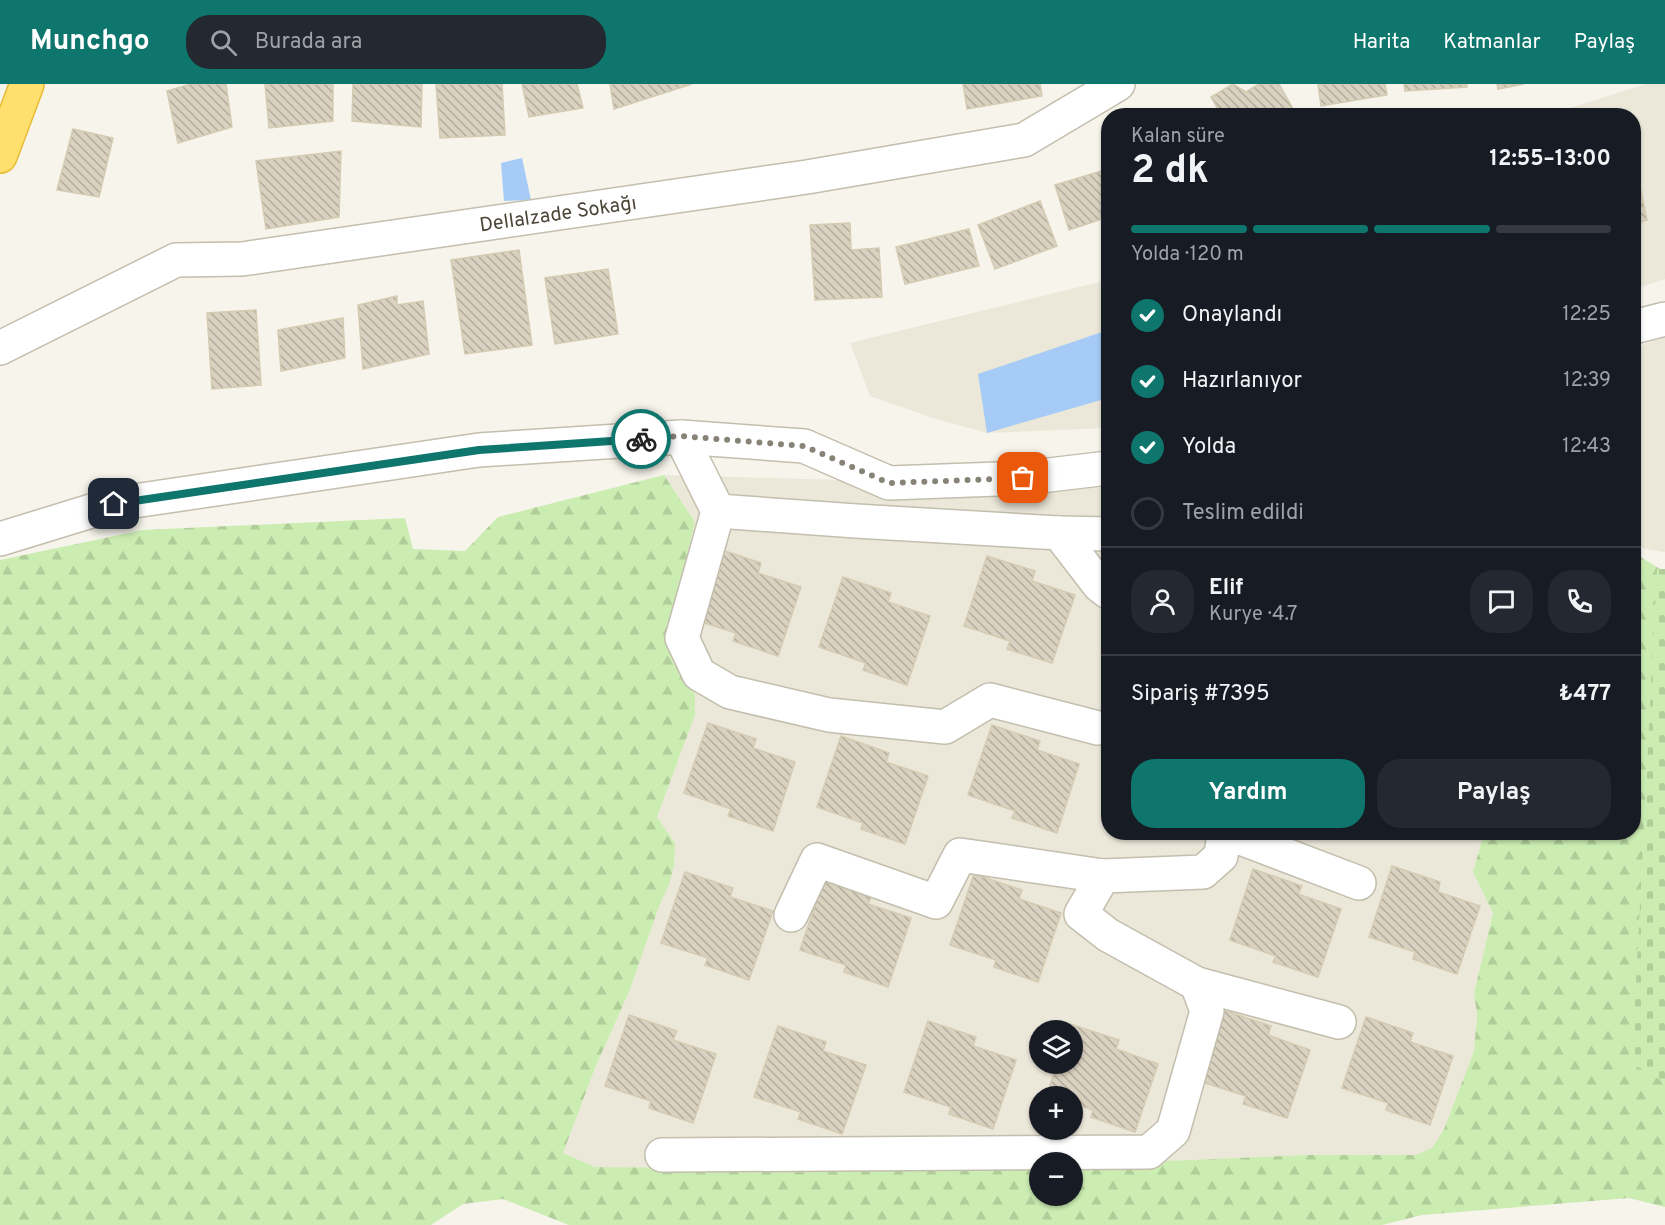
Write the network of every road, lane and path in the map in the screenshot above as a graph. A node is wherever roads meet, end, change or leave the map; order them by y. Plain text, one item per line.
1 (27, 84) edge
2 (1118, 84) edge
3 (0, 156) edge
4 (1665, 319) edge
5 (1641, 325) edge
6 (0, 348) edge
7 (681, 436) junction
8 (1101, 469) edge
9 (718, 511) junction
10 (1059, 533) junction
11 (1101, 534) edge
12 (0, 539) edge
13 (1101, 587) edge
14 (1101, 733) edge
15 (1224, 840) edge
16 (1246, 840) edge
17 (1103, 876) junction
18 (1359, 883) dead end
19 (791, 915) dead end
20 (1197, 984) junction
21 (1339, 1022) dead end
22 (662, 1155) dead end

1 - 3 highway
2 - 6 street, Dellalzade Sokağı
4 - 5 street
7 - 8 street
7 - 9 street
7 - 12 street
9 - 10 street
9 - 14 street
10 - 11 street
10 - 13 street
15 - 17 street
16 - 18 street
17 - 19 street
17 - 20 street
20 - 21 street
20 - 22 street

